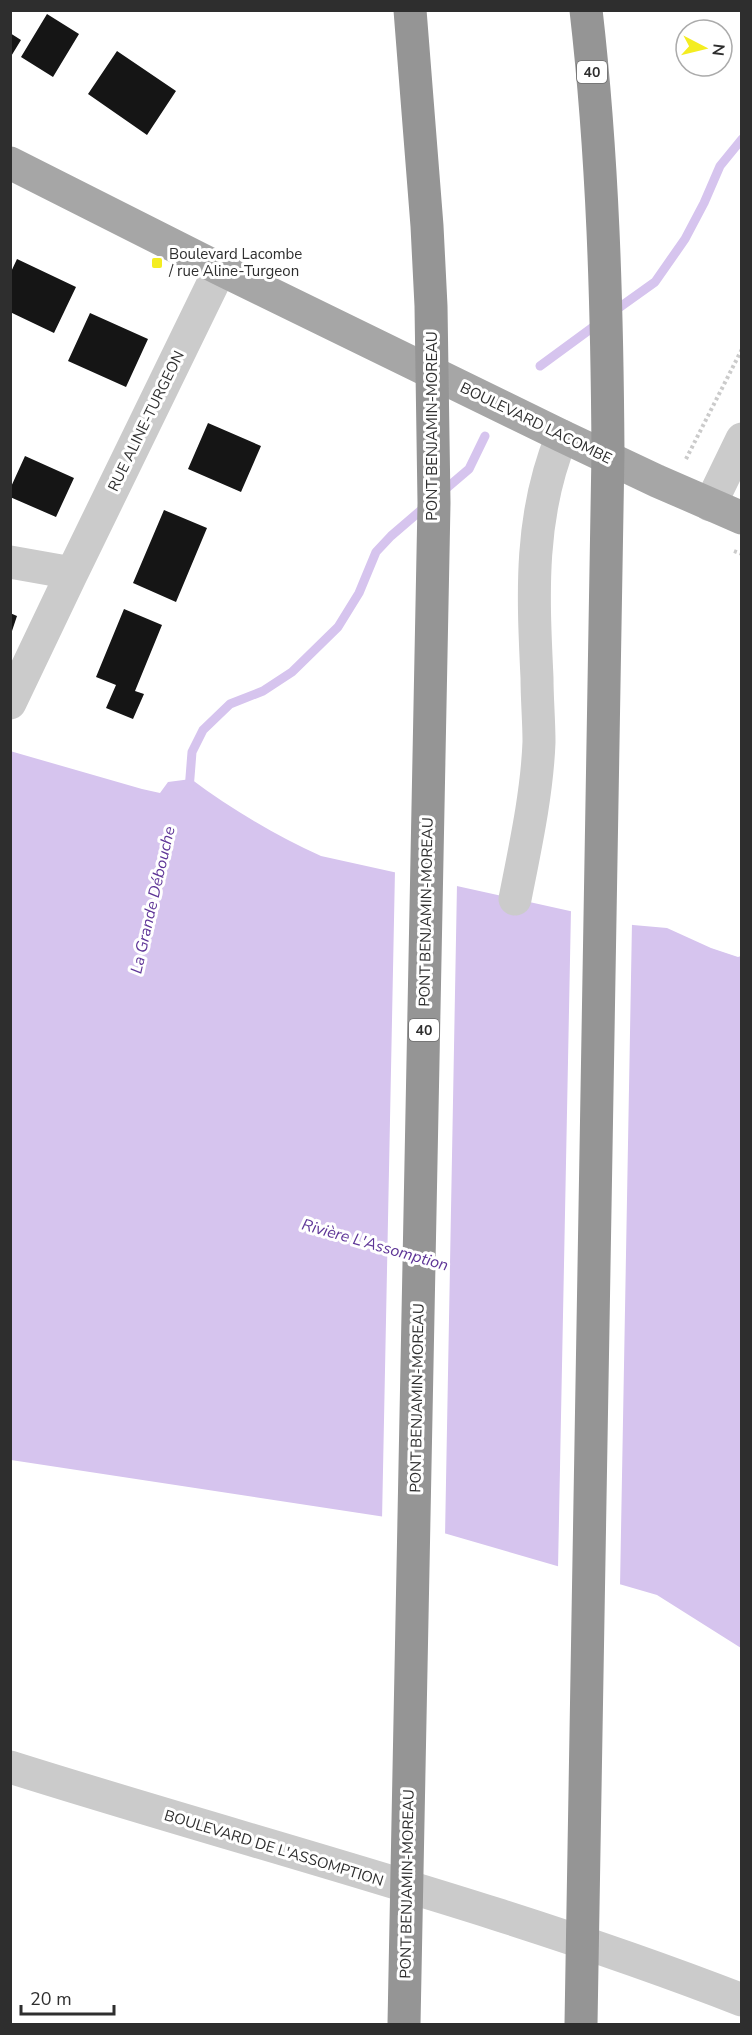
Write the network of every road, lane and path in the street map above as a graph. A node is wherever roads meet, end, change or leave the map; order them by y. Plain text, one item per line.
1 (410, 10) edge
2 (586, 10) edge
3 (10, 163) edge
4 (220, 269) junction
5 (741, 349) edge
6 (562, 436) junction
7 (741, 440) edge
8 (685, 460) dead end
9 (710, 505) junction
10 (741, 518) edge
11 (10, 562) edge
12 (72, 573) junction
13 (10, 703) edge
14 (515, 899) dead end
15 (10, 1767) edge
16 (741, 2001) edge
17 (581, 2021) edge
18 (404, 2025) edge

1 - 18 highway, PONT BENJAMIN-MOREAU / 40
2 - 17 highway, 40
3 - 4 main road, BOULEVARD LACOMBE
4 - 6 main road, BOULEVARD LACOMBE
4 - 12 street, RUE ALINE-TURGEON
5 - 8 path
6 - 9 main road, BOULEVARD LACOMBE
6 - 14 street
7 - 9 street
9 - 10 main road, BOULEVARD LACOMBE
11 - 12 street
12 - 13 street, RUE ALINE-TURGEON
15 - 16 street, BOULEVARD DE L'ASSOMPTION

